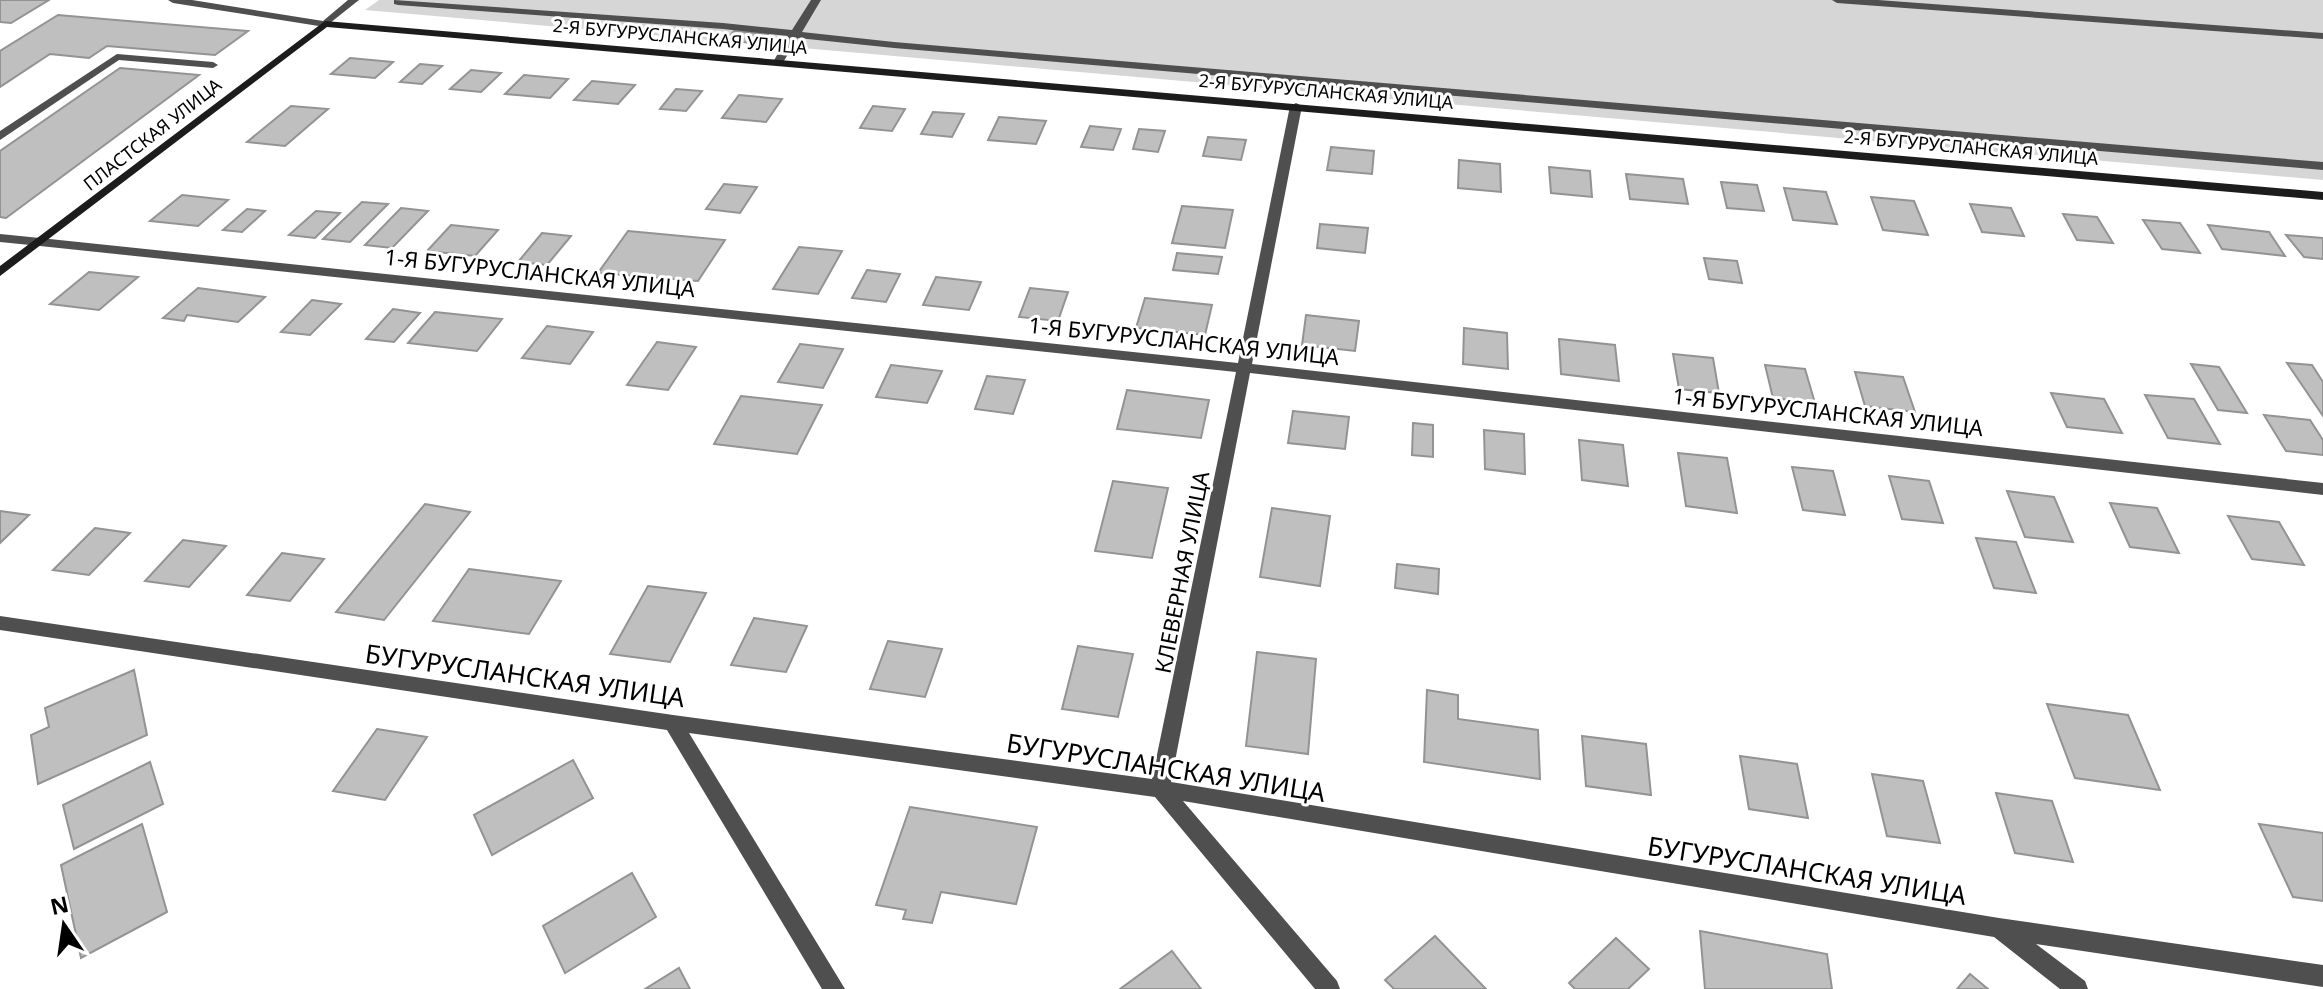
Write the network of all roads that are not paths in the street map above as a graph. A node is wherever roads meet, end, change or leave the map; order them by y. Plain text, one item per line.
1 (173, 0) edge
2 (354, 0) edge
3 (401, 0) edge
4 (816, 0) edge
5 (1837, 0) edge
6 (325, 24) junction
7 (795, 36) junction
8 (2323, 36) edge
9 (778, 62) junction
10 (213, 65) dead end
11 (1296, 106) junction
12 (0, 136) edge
13 (2323, 166) edge
14 (2323, 196) edge
15 (0, 238) edge
16 (40, 242) junction
17 (0, 272) edge
18 (1244, 368) junction
19 (2323, 489) edge
20 (0, 623) edge
21 (673, 723) junction
22 (1160, 789) junction
23 (1999, 928) junction
24 (2323, 976) edge
25 (834, 989) edge
26 (1329, 989) edge
27 (2077, 989) edge

1 - 6 street
2 - 6 street
3 - 7 street
4 - 7 street
5 - 8 street
6 - 9 street, 2-Я БУГУРУСЛАНСКАЯ УЛИЦА
6 - 16 street, ПЛАСТСКАЯ УЛИЦА
7 - 9 street
7 - 13 street
9 - 11 street, 2-Я БУГУРУСЛАНСКАЯ УЛИЦА
10 - 12 street
11 - 14 street, 2-Я БУГУРУСЛАНСКАЯ УЛИЦА
11 - 18 street, КЛЕВЕРНАЯ УЛИЦА
15 - 16 street, 1-Я БУГУРУСЛАНСКАЯ УЛИЦА
16 - 17 street, ПЛАСТСКАЯ УЛИЦА
16 - 18 street, 1-Я БУГУРУСЛАНСКАЯ УЛИЦА
18 - 19 street, 1-Я БУГУРУСЛАНСКАЯ УЛИЦА
18 - 22 street, КЛЕВЕРНАЯ УЛИЦА
20 - 21 street, БУГУРУСЛАНСКАЯ УЛИЦА
21 - 22 street, БУГУРУСЛАНСКАЯ УЛИЦА
21 - 25 street
22 - 23 street, БУГУРУСЛАНСКАЯ УЛИЦА
22 - 26 street
23 - 24 street, БУГУРУСЛАНСКАЯ УЛИЦА
23 - 27 street

